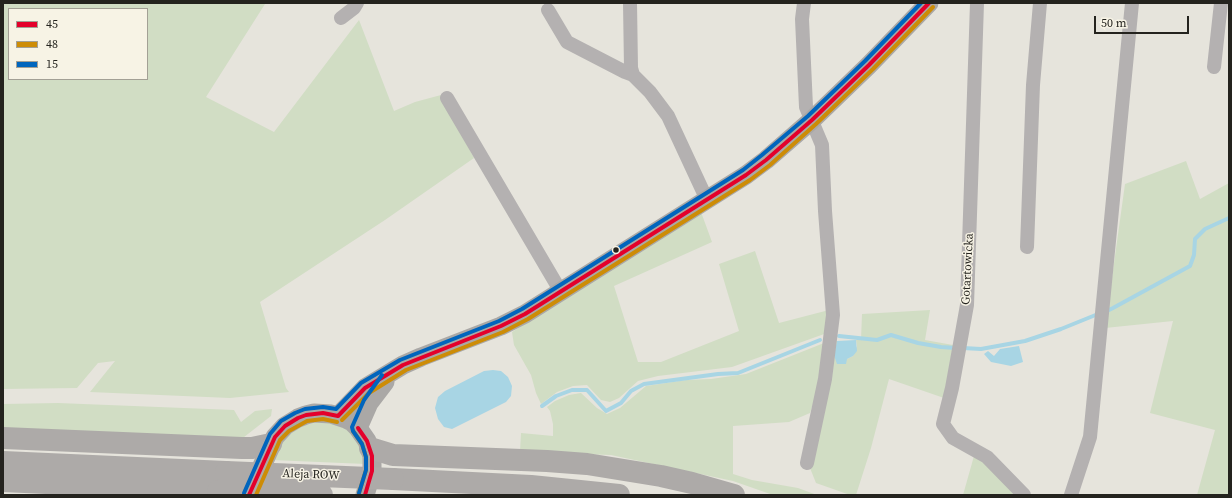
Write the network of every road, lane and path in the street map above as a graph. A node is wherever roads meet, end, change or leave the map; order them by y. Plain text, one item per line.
1 (357, 3) edge
2 (630, 3) edge
3 (804, 3) edge
4 (929, 3) edge
5 (977, 3) edge
6 (1040, 3) edge
7 (1132, 3) edge
8 (1221, 3) edge
9 (548, 10) dead end
10 (340, 18) dead end
11 (1214, 67) dead end
12 (633, 75) junction
13 (447, 98) dead end
14 (812, 120) junction
15 (707, 200) junction
16 (1027, 247) dead end
17 (561, 292) junction
18 (390, 374) junction
19 (338, 416) junction
20 (358, 428) junction
21 (3, 438) edge
22 (272, 444) junction
23 (370, 448) junction
24 (3, 462) edge
25 (807, 463) dead end
26 (3, 481) edge
27 (222, 481) junction
28 (248, 495) edge
29 (322, 495) edge
30 (365, 495) edge
31 (619, 495) edge
32 (734, 495) edge
33 (1024, 495) edge
34 (1071, 495) edge

1 - 10 street
2 - 12 street
3 - 14 street
4 - 14 street
5 - 33 street, Gotartowicka
6 - 16 street
7 - 34 street
8 - 11 street
9 - 12 street
12 - 15 street
13 - 17 street
14 - 15 street
14 - 25 street
15 - 17 street
17 - 18 street
18 - 19 street
18 - 20 street
19 - 20 street
19 - 22 street
20 - 23 street
21 - 22 main road
22 - 28 street
23 - 30 street
23 - 32 main road
24 - 27 main road, Aleja ROW
26 - 27 main road, Aleja ROW
27 - 29 main road, Aleja ROW, bridge
27 - 31 main road, Aleja ROW, bridge

